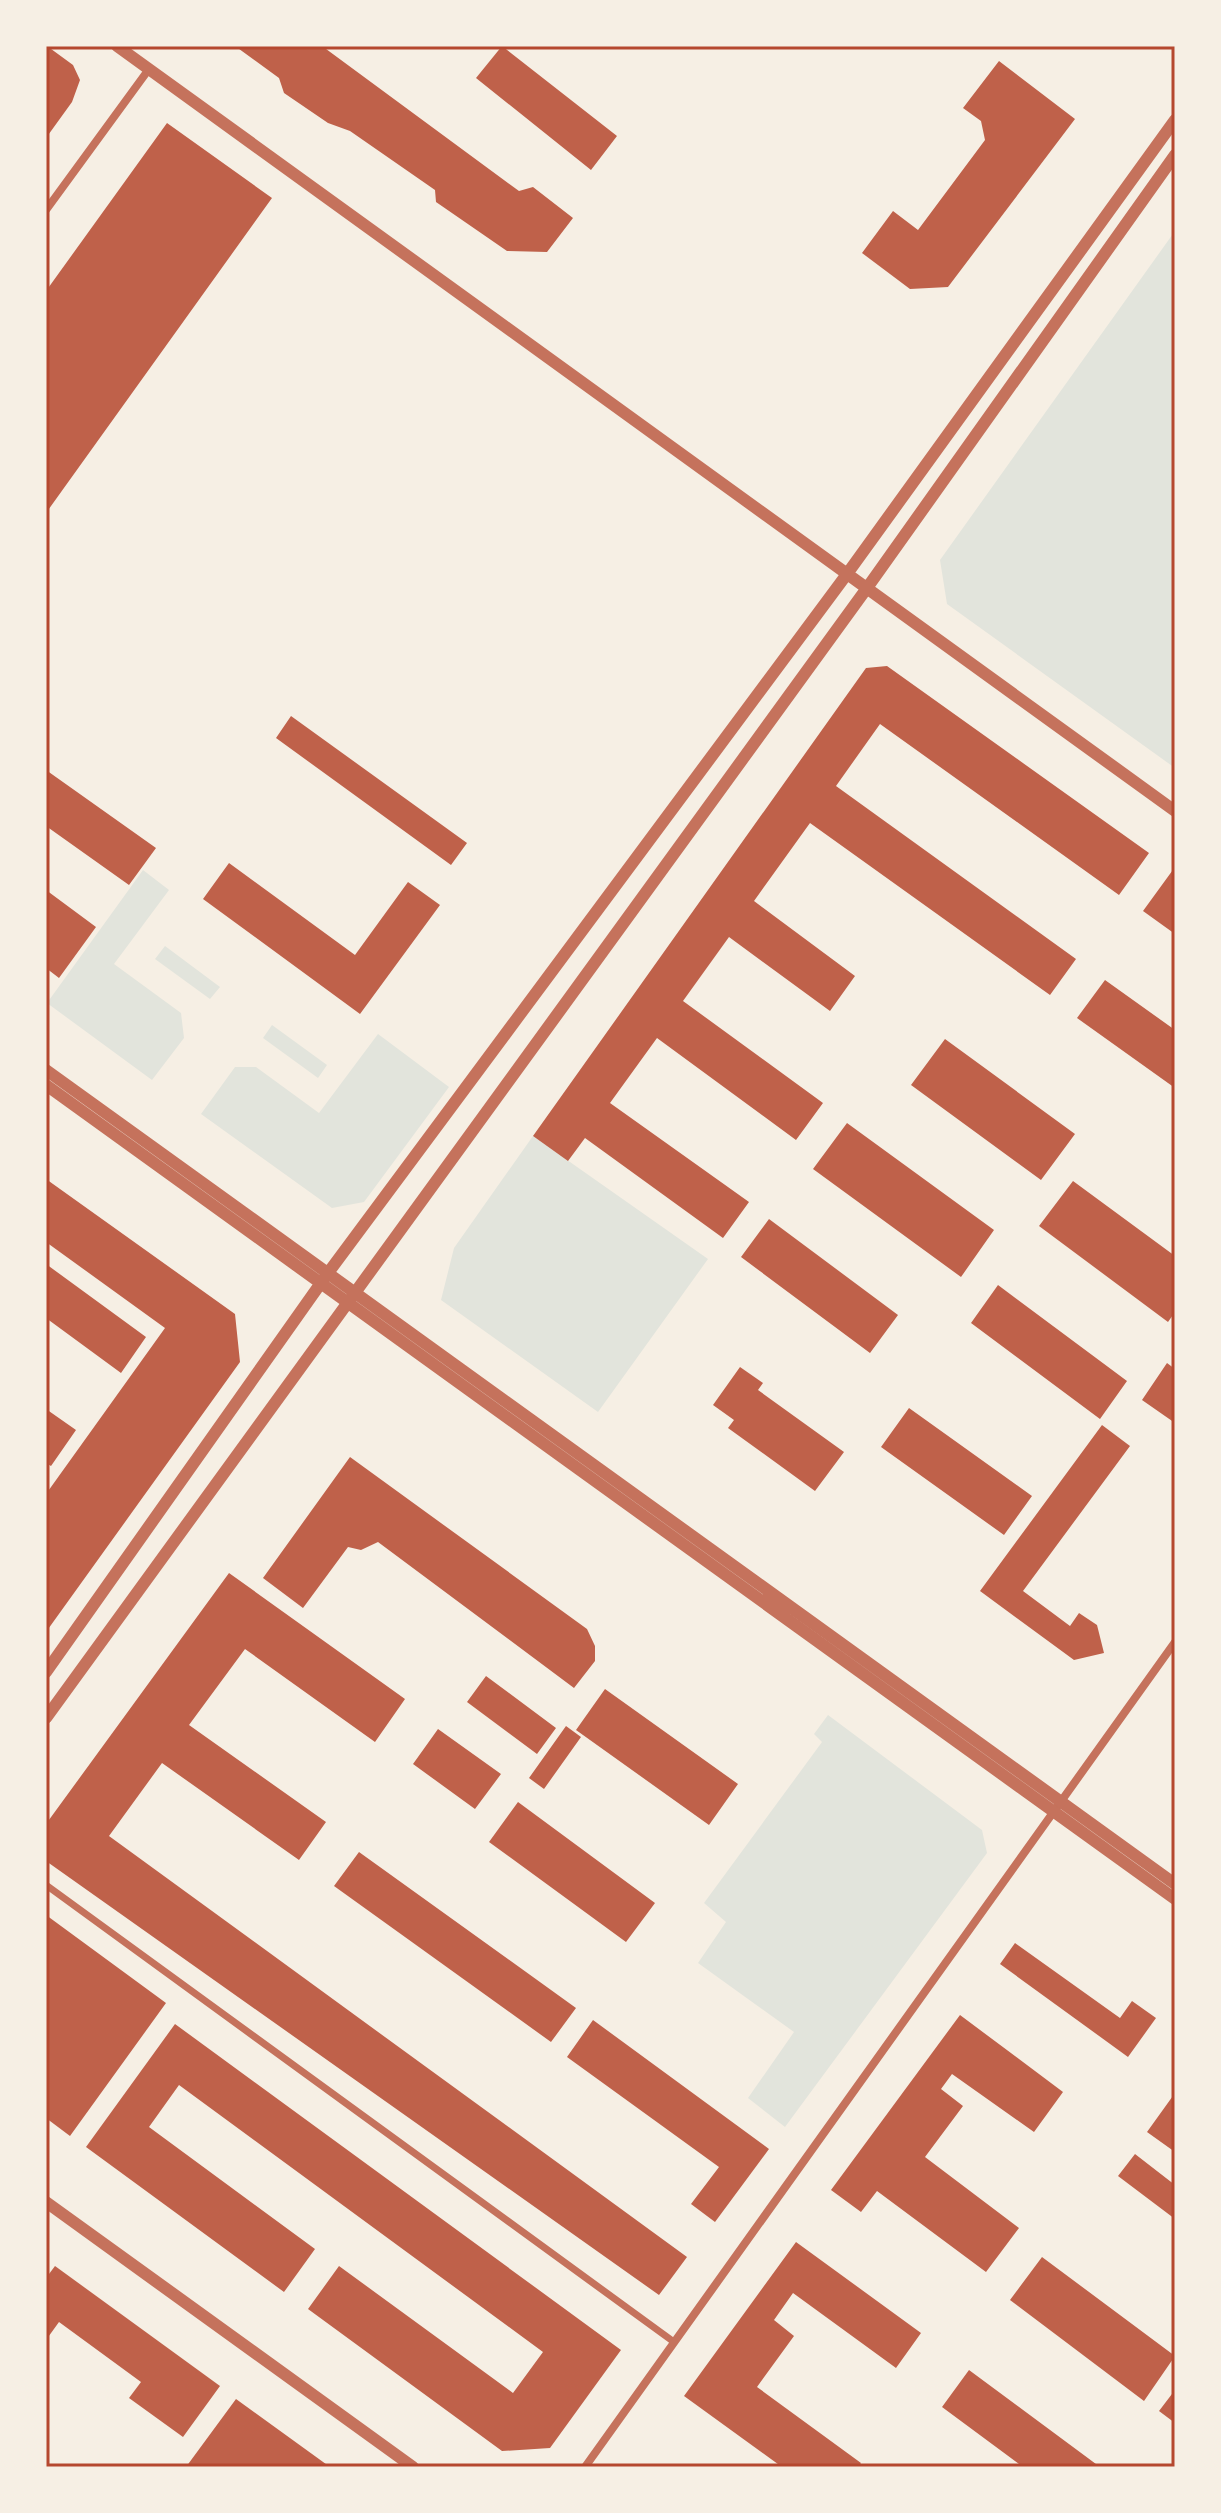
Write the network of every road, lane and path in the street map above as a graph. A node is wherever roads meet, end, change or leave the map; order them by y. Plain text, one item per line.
1 (117, 46) edge
2 (149, 69) junction
3 (1175, 120) edge
4 (1175, 155) edge
5 (46, 210) edge
6 (847, 574) junction
7 (867, 588) junction
8 (1175, 811) edge
9 (46, 1070) edge
10 (46, 1085) edge
11 (324, 1278) junction
12 (350, 1297) junction
13 (1175, 1642) edge
14 (46, 1672) edge
15 (46, 1718) edge
16 (1058, 1807) junction
17 (1175, 1884) edge
18 (46, 1885) edge
19 (1175, 1899) edge
20 (46, 2202) edge
21 (674, 2342) junction
22 (413, 2467) edge
23 (585, 2467) edge

1 - 2 street
2 - 5 street
2 - 6 street
3 - 6 street
4 - 7 street
6 - 7 street
6 - 11 street
7 - 8 street
7 - 12 street
9 - 11 street
10 - 11 street
11 - 12 street
11 - 14 street
12 - 15 street
12 - 16 street
13 - 16 street
16 - 17 street
16 - 19 street
16 - 21 street
18 - 21 street
20 - 22 street
21 - 23 street

